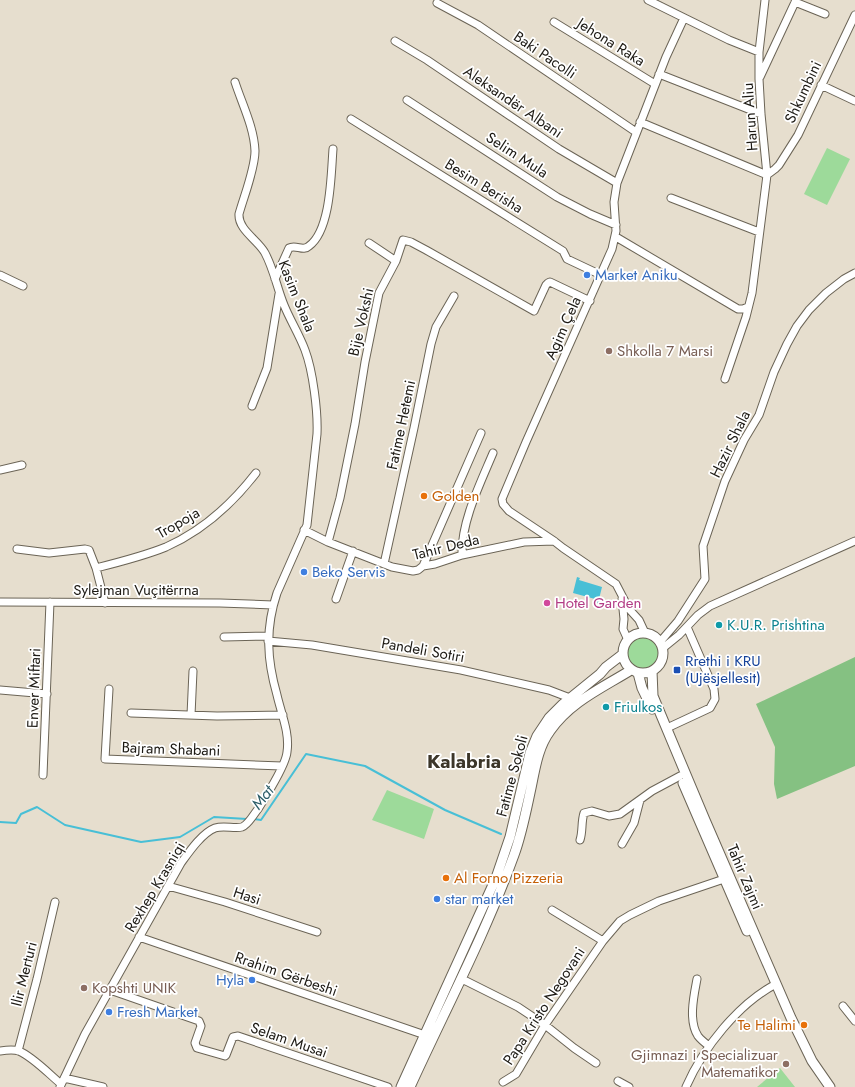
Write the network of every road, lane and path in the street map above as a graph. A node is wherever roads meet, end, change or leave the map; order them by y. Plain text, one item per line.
1 (648, 0) edge
2 (765, 0) edge
3 (796, 1) edge
4 (437, 3) dead end
5 (825, 14) dead end
6 (855, 15) edge
7 (684, 18) junction
8 (554, 22) dead end
9 (395, 42) dead end
10 (759, 52) junction
11 (659, 74) junction
12 (760, 79) junction
13 (235, 82) dead end
14 (655, 84) junction
15 (821, 85) junction
16 (407, 100) dead end
17 (855, 101) edge
18 (761, 114) junction
19 (351, 119) dead end
20 (640, 122) junction
21 (636, 132) junction
22 (333, 149) dead end
23 (767, 174) junction
24 (617, 183) junction
25 (671, 198) dead end
26 (616, 224) junction
27 (759, 232) junction
28 (616, 237) junction
29 (369, 243) dead end
30 (396, 261) junction
31 (855, 273) edge
32 (0, 275) edge
33 (600, 275) junction
34 (275, 279) junction
35 (22, 286) dead end
36 (279, 293) junction
37 (454, 296) dead end
38 (590, 300) junction
39 (748, 307) junction
40 (726, 379) dead end
41 (252, 406) dead end
42 (481, 433) dead end
43 (493, 453) dead end
44 (22, 464) dead end
45 (0, 470) edge
46 (256, 473) dead end
47 (304, 530) junction
48 (554, 541) junction
49 (855, 541) edge
50 (328, 542) junction
51 (17, 548) dead end
52 (353, 551) junction
53 (462, 555) junction
54 (384, 564) junction
55 (422, 566) junction
56 (96, 568) junction
57 (621, 595) junction
58 (336, 599) dead end
59 (0, 602) edge
60 (50, 602) junction
61 (105, 603) junction
62 (273, 605) junction
63 (687, 627) junction
64 (645, 633) junction
65 (224, 637) dead end
66 (268, 638) junction
67 (628, 640) junction
68 (661, 645) junction
69 (623, 654) junction
70 (194, 671) dead end
71 (635, 671) junction
72 (652, 671) junction
73 (109, 689) dead end
74 (0, 690) edge
75 (47, 694) junction
76 (570, 698) junction
77 (131, 713) dead end
78 (191, 715) junction
79 (283, 715) junction
80 (667, 728) junction
81 (282, 766) junction
82 (43, 775) dead end
83 (680, 776) junction
84 (640, 800) junction
85 (580, 840) dead end
86 (622, 844) dead end
87 (724, 879) junction
88 (168, 886) junction
89 (55, 902) dead end
90 (552, 910) dead end
91 (317, 932) dead end
92 (139, 937) junction
93 (603, 941) junction
94 (697, 979) dead end
95 (460, 980) junction
96 (774, 986) junction
97 (110, 990) junction
98 (843, 1006) dead end
99 (855, 1021) edge
100 (545, 1025) junction
101 (425, 1035) junction
102 (709, 1046) junction
103 (0, 1051) edge
104 (18, 1051) junction
105 (596, 1063) dead end
106 (618, 1081) dead end
107 (503, 1082) dead end
108 (61, 1083) edge
109 (103, 1087) edge
110 (388, 1087) edge
111 (401, 1087) edge
112 (410, 1087) edge
113 (629, 1087) edge
114 (686, 1087) edge
115 (823, 1087) edge
116 (830, 1087) edge

1 - 7 street
2 - 10 street, Harun Aliu
3 - 5 street
3 - 12 street
4 - 21 street, Baki Pacolli
6 - 15 street, Shkumbini
7 - 10 street
7 - 11 street, Agim Çela
8 - 14 street, Jehona Raka
9 - 24 street, Aleksandër Albani
10 - 12 street, Harun Aliu
11 - 14 street, Agim Çela
11 - 18 street
12 - 18 street, Harun Aliu
13 - 34 street, Kasim Shala
14 - 20 street, Agim Çela
15 - 17 street
15 - 23 street, Shkumbini
16 - 26 street, Selim Mula
18 - 23 street, Harun Aliu
19 - 33 street, Besim Berisha
20 - 21 street, Agim Çela
20 - 23 street
21 - 24 street, Agim Çela
22 - 34 street
23 - 27 street, Harun Aliu
24 - 26 street, Agim Çela
25 - 27 street
26 - 28 street, Agim Çela
27 - 39 street, Harun Aliu
28 - 33 street, Agim Çela
28 - 39 street
29 - 30 street
30 - 38 street, Bije Vokshi
30 - 50 street, Bije Vokshi
31 - 68 street, Hazir Shala
32 - 35 street
33 - 38 street, Agim Çela
34 - 36 street, Kasim Shala
36 - 41 street
36 - 47 street, Kasim Shala
37 - 54 street, Fatime Hetemi
38 - 48 street, Agim Çela
39 - 40 street, Harun Aliu
42 - 55 street
43 - 53 street
44 - 45 street
46 - 56 street, Tropoja
47 - 50 street, Tahir Deda
47 - 62 street, Rexhep Krasniqi
48 - 53 street, Tahir Deda
48 - 57 street, Agim Çela
49 - 63 street
50 - 52 street, Tahir Deda
51 - 56 street
52 - 54 street, Tahir Deda
52 - 58 street
53 - 55 street, Tahir Deda
54 - 55 street, Tahir Deda
56 - 61 street
57 - 64 street, Agim Çela
57 - 67 street
59 - 60 street, Sylejman Vuçitërrna
60 - 61 street, Sylejman Vuçitërrna
60 - 75 street, Enver Miftari
61 - 62 street, Sylejman Vuçitërrna
62 - 66 street, Rexhep Krasniqi
63 - 68 street
63 - 80 street
64 - 67 street
64 - 68 street
65 - 66 street
66 - 76 street, Pandeli Sotiri
66 - 79 street, Rexhep Krasniqi
67 - 69 street
68 - 72 street
69 - 71 street
69 - 76 street, Fatime Sokoli
70 - 78 street
71 - 72 street
71 - 83 street, Tahir Zajmi
71 - 95 street, Fatime Sokoli
72 - 80 street, Tahir Zajmi
73 - 81 street, Bajram Shabani
74 - 75 street
75 - 82 street, Enver Miftari
76 - 101 street, Fatime Sokoli
77 - 78 street
78 - 79 street
79 - 81 street, Rexhep Krasniqi
80 - 96 street, Tahir Zajmi
81 - 88 street, Rexhep Krasniqi
83 - 84 street
83 - 87 street, Tahir Zajmi
84 - 85 street
84 - 86 street
87 - 93 street, Papa Kristo Negovani
87 - 96 street, Tahir Zajmi
88 - 91 street, Hasi
88 - 92 street, Rexhep Krasniqi
89 - 104 street, Ilir Merturi
90 - 93 street, Papa Kristo Negovani
92 - 97 street, Rexhep Krasniqi
92 - 101 street, Rrahim Gërbeshi
93 - 100 street, Papa Kristo Negovani
94 - 102 street
95 - 100 street
95 - 112 street, Fatime Sokoli
96 - 102 street
96 - 115 street, Tahir Zajmi
96 - 116 street, Tahir Zajmi
97 - 108 street, Rexhep Krasniqi
97 - 110 street, Selam Musai
98 - 99 street
100 - 105 street
100 - 107 street, Papa Kristo Negovani
101 - 111 street, Fatime Sokoli
102 - 114 street
103 - 104 street
104 - 108 street
106 - 113 street
108 - 109 street

